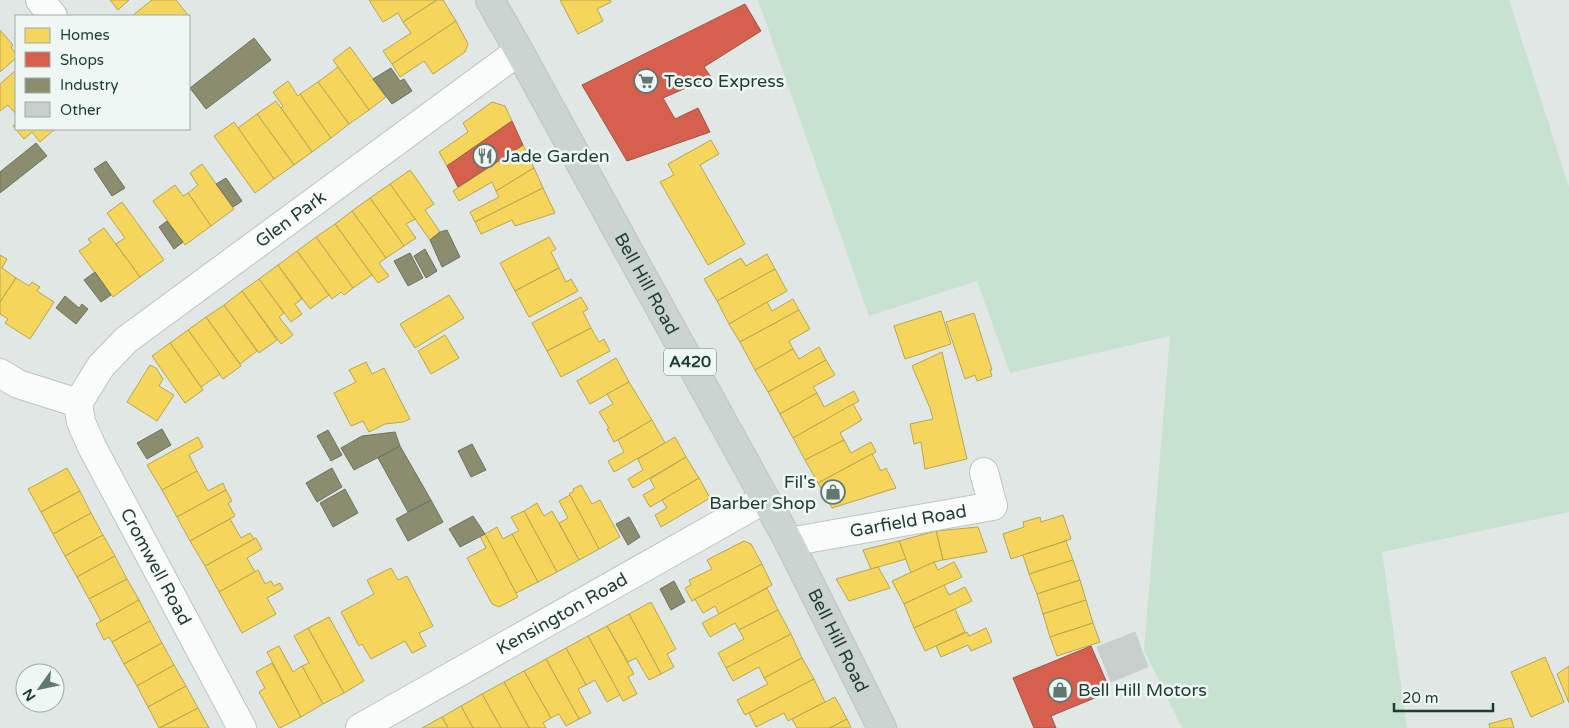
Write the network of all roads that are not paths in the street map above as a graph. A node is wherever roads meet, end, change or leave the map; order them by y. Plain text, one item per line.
1 (40, 0) edge
2 (490, 0) edge
3 (52, 15) edge
4 (519, 50) junction
5 (0, 373) edge
6 (78, 403) junction
7 (984, 472) dead end
8 (765, 499) junction
9 (789, 542) junction
10 (242, 728) edge
11 (360, 728) edge
12 (882, 728) edge

1 - 3 street
2 - 4 main road, Bell Hill Road / A420
4 - 6 street, Glen Park
4 - 8 main road, Bell Hill Road / A420
5 - 6 street
6 - 10 street, Cromwell Road
7 - 9 street, Garfield Road
8 - 9 main road, Bell Hill Road / A420
8 - 11 street, Kensington Road
9 - 12 main road, Bell Hill Road / A420

